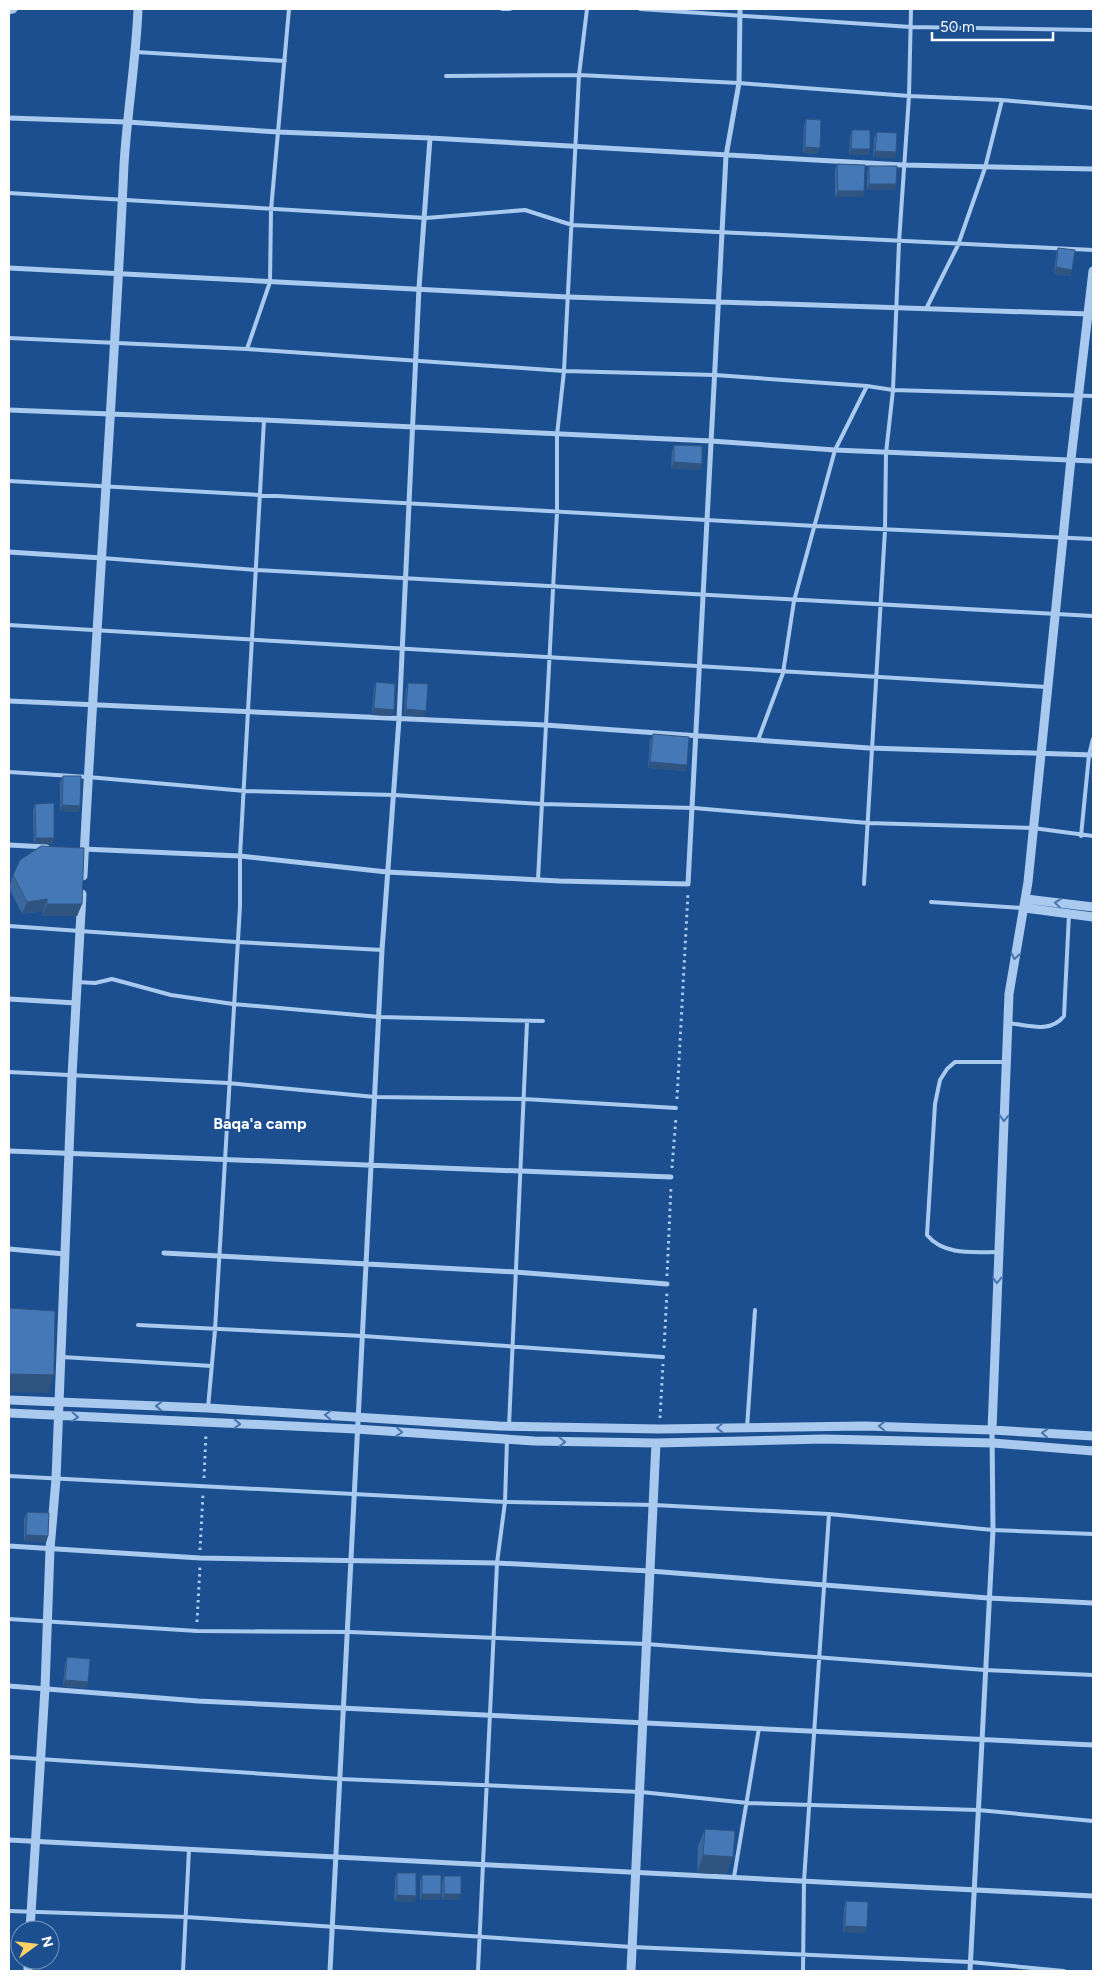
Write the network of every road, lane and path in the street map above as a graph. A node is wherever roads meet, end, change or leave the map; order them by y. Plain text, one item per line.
1 (13, 9) edge
2 (138, 9) edge
3 (289, 9) edge
4 (502, 9) edge
5 (510, 9) edge
6 (586, 9) edge
7 (640, 9) edge
8 (740, 9) edge
9 (911, 9) edge
10 (9, 10) edge
11 (740, 16) junction
12 (910, 27) junction
13 (1093, 30) edge
14 (136, 52) junction
15 (285, 60) junction
16 (579, 75) junction
17 (446, 76) dead end
18 (739, 83) junction
19 (909, 96) junction
20 (1002, 100) junction
21 (1093, 108) edge
22 (9, 118) edge
23 (127, 122) junction
24 (278, 132) junction
25 (430, 138) junction
26 (576, 146) junction
27 (726, 156) junction
28 (903, 165) junction
29 (985, 168) junction
30 (1093, 169) edge
31 (9, 192) edge
32 (123, 198) junction
33 (272, 210) junction
34 (426, 218) junction
35 (572, 225) junction
36 (722, 233) junction
37 (899, 242) junction
38 (958, 245) junction
39 (1093, 250) edge
40 (9, 268) edge
41 (1093, 271) edge
42 (120, 275) junction
43 (270, 282) junction
44 (419, 288) junction
45 (568, 297) junction
46 (719, 301) junction
47 (897, 306) junction
48 (926, 309) junction
49 (1091, 314) edge
50 (9, 338) edge
51 (116, 343) junction
52 (247, 349) junction
53 (415, 361) junction
54 (564, 371) junction
55 (715, 375) junction
56 (867, 386) junction
57 (893, 390) junction
58 (1078, 396) junction
59 (1093, 396) edge
60 (9, 410) edge
61 (110, 415) junction
62 (264, 420) junction
63 (412, 427) junction
64 (557, 434) junction
65 (711, 441) junction
66 (835, 450) junction
67 (886, 453) junction
68 (1071, 459) junction
69 (1093, 461) edge
70 (9, 481) edge
71 (106, 486) junction
72 (262, 496) junction
73 (409, 503) junction
74 (557, 512) junction
75 (708, 520) junction
76 (815, 526) junction
77 (885, 530) junction
78 (1064, 537) junction
79 (1093, 539) edge
80 (9, 552) edge
81 (102, 558) junction
82 (257, 570) junction
83 (405, 577) junction
84 (553, 586) junction
85 (704, 596) junction
86 (794, 601) junction
87 (880, 606) junction
88 (1056, 613) junction
89 (1093, 616) edge
90 (9, 625) edge
91 (98, 630) junction
92 (253, 642) junction
93 (402, 649) junction
94 (550, 659) junction
95 (700, 668) junction
96 (783, 673) junction
97 (876, 678) junction
98 (1048, 688) junction
99 (9, 702) edge
100 (92, 706) junction
101 (249, 713) junction
102 (398, 719) junction
103 (545, 725) junction
104 (697, 734) junction
105 (1093, 739) edge
106 (758, 741) junction
107 (873, 748) junction
108 (1040, 753) junction
109 (1091, 755) edge
110 (9, 772) edge
111 (88, 777) junction
112 (245, 791) junction
113 (394, 794) junction
114 (542, 804) junction
115 (694, 808) junction
116 (868, 823) junction
117 (1033, 828) junction
118 (1081, 836) junction
119 (1093, 836) edge
120 (9, 845) edge
121 (56, 847) edge
122 (79, 849) junction
123 (240, 856) junction
124 (387, 872) junction
125 (538, 880) junction
126 (688, 884) junction
127 (864, 884) dead end
128 (931, 902) dead end
129 (1026, 904) junction
130 (1093, 907) edge
131 (1069, 914) junction
132 (1093, 917) edge
133 (9, 926) edge
134 (80, 930) junction
135 (236, 942) junction
136 (382, 950) junction
137 (77, 982) junction
138 (9, 999) edge
139 (76, 1003) junction
140 (233, 1004) junction
141 (380, 1017) junction
142 (542, 1021) dead end
143 (527, 1022) junction
144 (1007, 1023) junction
145 (1006, 1062) junction
146 (9, 1072) edge
147 (72, 1076) junction
148 (228, 1083) junction
149 (375, 1098) junction
150 (524, 1100) junction
151 (676, 1108) junction
152 (9, 1151) edge
153 (70, 1154) junction
154 (224, 1159) junction
155 (370, 1165) junction
156 (520, 1171) junction
157 (671, 1177) junction
158 (9, 1249) edge
159 (998, 1252) junction
160 (164, 1253) dead end
161 (65, 1254) junction
162 (219, 1256) junction
163 (367, 1264) junction
164 (516, 1272) junction
165 (667, 1284) junction
166 (755, 1310) dead end
167 (138, 1325) dead end
168 (215, 1330) junction
169 (363, 1336) junction
170 (512, 1346) junction
171 (62, 1357) junction
172 (663, 1357) junction
173 (212, 1366) junction
174 (9, 1400) edge
175 (58, 1402) junction
176 (208, 1408) junction
177 (9, 1413) edge
178 (58, 1416) junction
179 (357, 1416) junction
180 (207, 1423) junction
181 (508, 1426) junction
182 (747, 1428) junction
183 (356, 1429) junction
184 (659, 1429) junction
185 (992, 1430) junction
186 (1093, 1436) edge
187 (507, 1440) junction
188 (992, 1442) junction
189 (656, 1444) junction
190 (1093, 1451) edge
191 (9, 1476) edge
192 (56, 1479) junction
193 (204, 1486) junction
194 (355, 1493) junction
195 (505, 1502) junction
196 (654, 1505) junction
197 (829, 1514) junction
198 (993, 1530) junction
199 (1093, 1534) edge
200 (9, 1546) edge
201 (50, 1549) junction
202 (200, 1558) junction
203 (352, 1560) junction
204 (498, 1563) junction
205 (650, 1571) junction
206 (824, 1584) junction
207 (988, 1598) junction
208 (1093, 1603) edge
209 (9, 1619) edge
210 (47, 1621) junction
211 (197, 1631) junction
212 (349, 1632) junction
213 (494, 1636) junction
214 (646, 1644) junction
215 (818, 1656) junction
216 (985, 1670) junction
217 (1093, 1675) edge
218 (9, 1686) edge
219 (45, 1688) junction
220 (345, 1708) junction
221 (491, 1715) junction
222 (642, 1722) junction
223 (759, 1728) junction
224 (814, 1731) junction
225 (981, 1740) junction
226 (1093, 1745) edge
227 (9, 1757) edge
228 (41, 1758) junction
229 (342, 1779) junction
230 (486, 1784) junction
231 (640, 1792) junction
232 (748, 1803) junction
233 (810, 1805) junction
234 (978, 1810) junction
235 (1093, 1820) edge
236 (9, 1840) edge
237 (35, 1841) junction
238 (190, 1849) junction
239 (337, 1857) junction
240 (484, 1864) junction
241 (636, 1872) junction
242 (734, 1877) junction
243 (804, 1881) junction
244 (974, 1890) junction
245 (1093, 1896) edge
246 (9, 1911) edge
247 (31, 1912) junction
248 (186, 1917) junction
249 (31, 1920) edge
250 (333, 1926) junction
251 (480, 1938) junction
252 (632, 1947) junction
253 (804, 1954) junction
254 (970, 1962) junction
255 (183, 1971) edge
256 (330, 1971) edge
257 (478, 1971) edge
258 (631, 1971) edge
259 (803, 1971) edge
260 (970, 1971) edge
261 (1064, 1971) edge

1 - 10 street
2 - 14 street
3 - 15 lane
4 - 5 lane
6 - 16 lane
7 - 11 lane
8 - 11 street
9 - 12 lane
11 - 12 lane
11 - 18 street
12 - 13 lane
12 - 19 lane
14 - 15 lane
14 - 23 street
15 - 24 lane
16 - 17 lane
16 - 18 lane
16 - 26 lane
18 - 19 lane
18 - 27 street
19 - 20 lane
19 - 28 lane
20 - 21 lane
20 - 29 lane
22 - 23 street
23 - 24 street
23 - 32 street
24 - 25 street
24 - 33 lane
25 - 26 street
25 - 34 street
26 - 27 street
26 - 35 lane
27 - 28 street
27 - 36 street
28 - 29 street
28 - 37 lane
29 - 30 street
29 - 38 lane
31 - 32 lane
32 - 33 lane
32 - 42 street
33 - 34 lane
33 - 43 lane
34 - 35 lane
34 - 44 street
35 - 36 lane
35 - 45 lane
36 - 37 lane
36 - 46 street
37 - 38 lane
37 - 47 lane
38 - 39 lane
38 - 48 lane
40 - 42 street
41 - 49 street
42 - 43 street
42 - 51 street
43 - 44 street
43 - 52 lane
44 - 45 street
44 - 53 street
45 - 46 street
45 - 54 lane
46 - 47 street
46 - 55 street
47 - 48 street
47 - 57 lane
48 - 49 street
49 - 58 street
50 - 51 lane
51 - 52 lane
51 - 61 street
52 - 53 lane
53 - 54 lane
53 - 63 street
54 - 55 lane
54 - 64 lane
55 - 56 lane
55 - 65 street
56 - 57 lane
56 - 66 lane
57 - 58 lane
57 - 67 lane
58 - 59 lane
58 - 68 street
60 - 61 street
61 - 62 street
61 - 71 street
62 - 63 street
62 - 72 lane
63 - 64 street
63 - 73 street
64 - 65 street
64 - 74 lane
65 - 66 street
65 - 75 street
66 - 67 street
66 - 76 lane
67 - 68 street
67 - 77 lane
68 - 69 street
68 - 78 street
70 - 71 lane
71 - 72 lane
71 - 81 street
72 - 73 lane
72 - 82 lane
73 - 74 lane
73 - 83 street
74 - 75 lane
74 - 84 lane
75 - 76 lane
75 - 85 street
76 - 77 lane
76 - 86 lane
77 - 78 lane
77 - 87 lane
78 - 79 lane
78 - 88 street
80 - 81 street
81 - 82 lane
81 - 91 street
82 - 83 lane
82 - 92 lane
83 - 84 lane
83 - 93 street
84 - 85 lane
84 - 94 lane
85 - 86 lane
85 - 95 street
86 - 87 lane
86 - 96 lane
87 - 88 lane
87 - 97 lane
88 - 89 lane
88 - 98 street
90 - 91 lane
91 - 92 lane
91 - 100 street
92 - 93 lane
92 - 101 lane
93 - 94 lane
93 - 102 street
94 - 95 lane
94 - 103 lane
95 - 96 lane
95 - 104 street
96 - 97 lane
96 - 106 lane
97 - 98 lane
97 - 107 lane
98 - 108 street
99 - 100 street
100 - 101 street
100 - 111 street
101 - 102 street
101 - 112 lane
102 - 103 street
102 - 113 street
103 - 104 street
103 - 114 lane
104 - 106 street
104 - 115 street
105 - 109 lane
106 - 107 street
107 - 108 street
107 - 116 lane
108 - 109 street
108 - 117 street
109 - 118 lane
110 - 111 lane
111 - 112 lane
111 - 122 street
112 - 113 lane
112 - 123 lane
113 - 114 lane
113 - 124 street
114 - 115 lane
114 - 125 lane
115 - 116 lane
115 - 126 street
116 - 117 lane
116 - 127 lane
117 - 118 lane
117 - 129 street
118 - 119 lane
120 - 121 street
122 - 123 street
122 - 134 street
123 - 124 street
123 - 135 lane
124 - 125 street
124 - 136 street
125 - 126 street
126 - 151 path
128 - 129 lane
130 -> 129 street
129 - 131 street
129 -> 144 street
131 - 132 street
131 - 144 lane
133 - 134 lane
134 - 135 lane
134 - 137 street
135 - 136 lane
135 - 140 lane
136 - 141 street
137 - 139 street
137 - 140 lane
138 - 139 street
139 - 147 street
140 - 141 lane
140 - 148 lane
141 - 143 lane
141 - 149 street
142 - 143 lane
143 - 150 lane
144 - 145 street
145 -> 159 street
145 - 159 lane
146 - 147 lane
147 - 148 lane
147 - 153 street
148 - 149 lane
148 - 154 lane
149 - 150 lane
149 - 155 street
150 - 151 lane
150 - 156 lane
151 - 157 path
152 - 153 street
153 - 154 street
153 - 161 street
154 - 155 street
154 - 162 lane
155 - 156 street
155 - 163 street
156 - 157 street
156 - 164 lane
157 - 165 path
158 - 161 street
159 -> 185 street
160 - 162 street
161 - 171 street
162 - 163 street
162 - 168 lane
163 - 164 street
163 - 169 street
164 - 165 street
164 - 170 lane
165 - 172 path
166 - 182 lane
167 - 168 lane
168 - 169 lane
168 - 173 lane
169 - 170 lane
169 - 179 street
170 - 172 lane
170 - 181 lane
171 - 173 lane
171 - 175 street
172 - 184 path
173 - 176 lane
174 - 175 street
176 -> 175 street
175 - 178 street
179 -> 176 street
177 - 178 street
178 -> 180 street
178 - 192 street
179 - 181 street
179 - 183 street
180 -> 183 street
180 - 193 path
181 - 184 street
182 -> 184 street
185 -> 182 street
183 -> 187 street
183 - 194 street
186 -> 185 street
185 - 188 street
187 -> 189 street
187 - 195 lane
188 - 189 street
188 - 190 street
188 - 198 street
189 - 196 street
191 - 192 lane
192 - 193 lane
192 - 201 street
193 - 194 lane
193 - 202 path
194 - 195 lane
194 - 203 street
195 - 196 lane
195 - 204 lane
196 - 197 lane
196 - 205 street
197 - 198 lane
197 - 206 lane
198 - 199 lane
198 - 207 street
200 - 201 street
201 - 202 street
201 - 210 street
202 - 203 street
202 - 211 path
203 - 204 street
203 - 212 street
204 - 205 street
204 - 213 lane
205 - 206 street
205 - 214 street
206 - 207 street
206 - 215 lane
207 - 208 street
207 - 216 street
209 - 210 lane
210 - 211 lane
210 - 219 street
211 - 212 lane
212 - 213 lane
212 - 220 street
213 - 214 lane
213 - 221 lane
214 - 215 lane
214 - 222 street
215 - 216 lane
215 - 224 lane
216 - 217 lane
216 - 225 street
218 - 219 street
219 - 220 street
219 - 228 street
220 - 221 street
220 - 229 street
221 - 222 street
221 - 230 lane
222 - 223 street
222 - 231 street
223 - 224 street
223 - 232 lane
224 - 225 street
224 - 233 lane
225 - 226 street
225 - 234 street
227 - 228 lane
228 - 229 lane
228 - 237 street
229 - 230 lane
229 - 239 street
230 - 231 lane
230 - 240 lane
231 - 232 lane
231 - 241 street
232 - 233 lane
232 - 242 lane
233 - 234 lane
233 - 243 lane
234 - 235 lane
234 - 244 street
236 - 237 street
237 - 238 street
237 - 247 street
238 - 239 street
238 - 248 lane
239 - 240 street
239 - 250 street
240 - 241 street
240 - 251 lane
241 - 242 street
241 - 252 street
242 - 243 street
243 - 244 street
243 - 253 lane
244 - 245 street
244 - 254 street
246 - 247 lane
247 - 248 lane
247 - 249 street
248 - 250 lane
248 - 255 lane
250 - 251 lane
250 - 256 street
251 - 252 lane
251 - 257 lane
252 - 253 lane
252 - 258 street
253 - 254 lane
253 - 259 lane
254 - 260 street
254 - 261 lane

